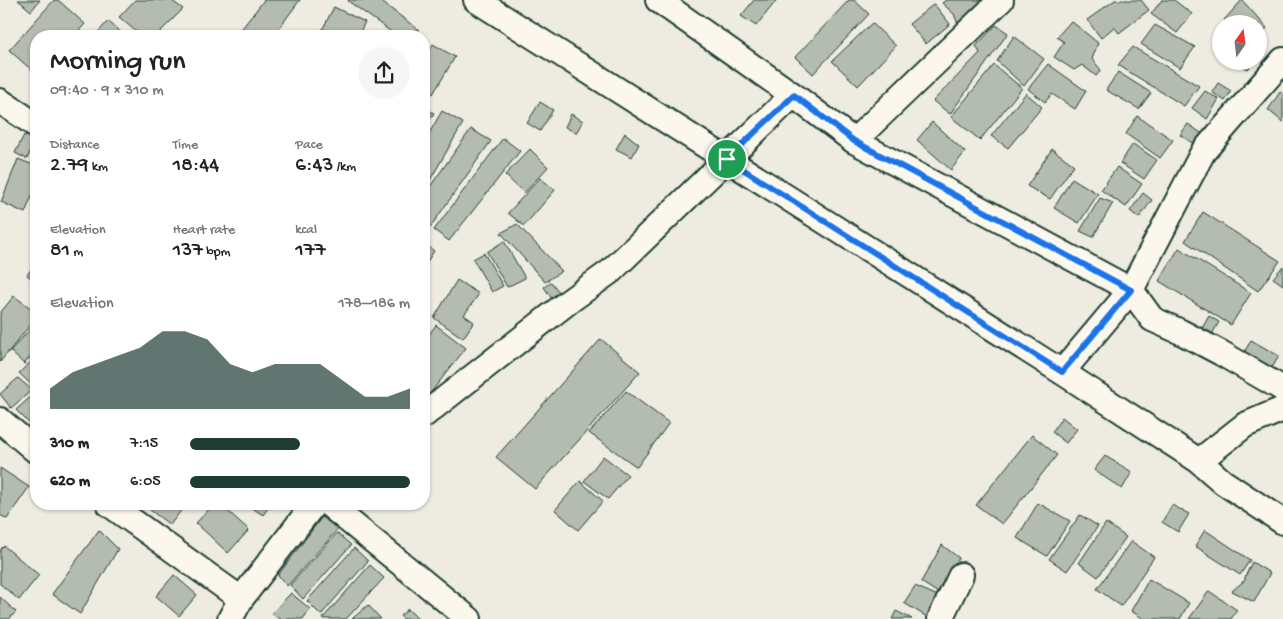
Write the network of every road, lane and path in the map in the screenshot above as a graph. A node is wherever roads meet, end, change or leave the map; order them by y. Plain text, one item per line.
1 (476, 0) edge
2 (658, 0) edge
3 (1001, 0) edge
4 (1283, 60) edge
5 (794, 95) junction
6 (0, 100) edge
7 (30, 121) edge
8 (854, 141) junction
9 (727, 159) junction
10 (1131, 290) junction
11 (1062, 372) junction
12 (1283, 389) edge
13 (1283, 409) edge
14 (430, 410) edge
15 (0, 420) edge
16 (30, 446) edge
17 (1199, 461) junction
18 (116, 510) edge
19 (310, 510) edge
20 (335, 510) edge
21 (1283, 522) edge
22 (962, 575) dead end
23 (236, 609) edge
24 (469, 619) edge
25 (940, 619) edge

1 - 9 street
2 - 5 street
3 - 8 street
4 - 10 street
5 - 8 street
5 - 9 street
6 - 7 street
8 - 10 street
9 - 11 street
9 - 14 street
10 - 11 street
10 - 12 street
11 - 17 street
13 - 17 street
15 - 16 street
17 - 21 street
18 - 23 street
19 - 23 street
20 - 24 street
22 - 25 street

